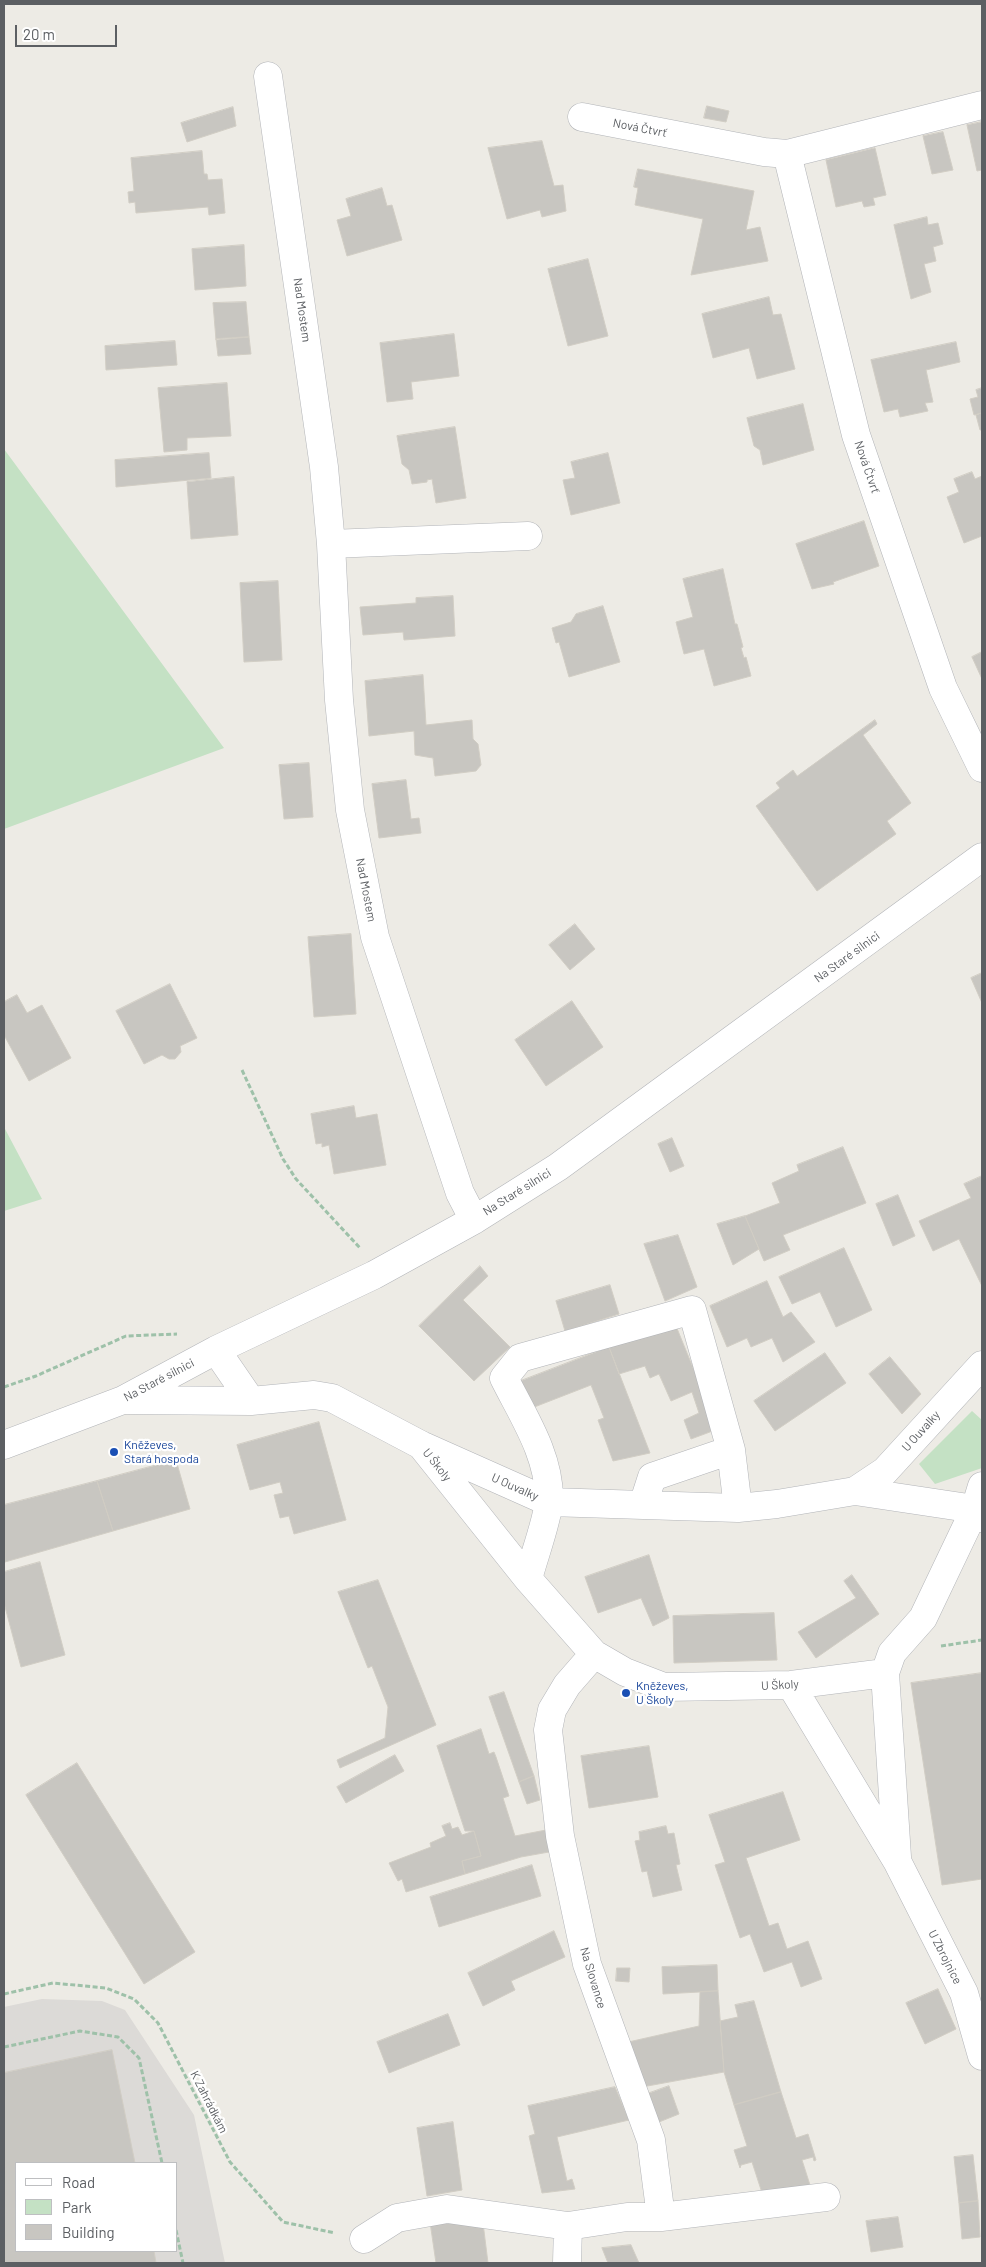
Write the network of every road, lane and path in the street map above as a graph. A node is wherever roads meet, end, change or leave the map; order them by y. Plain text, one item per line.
1 (268, 76) dead end
2 (982, 105) edge
3 (582, 117) dead end
4 (787, 154) junction
5 (528, 536) dead end
6 (331, 544) junction
7 (982, 768) edge
8 (982, 857) edge
9 (242, 1070) dead end
10 (474, 1220) junction
11 (374, 1275) junction
12 (216, 1350) junction
13 (982, 1365) edge
14 (4, 1387) edge
15 (123, 1400) junction
16 (251, 1401) junction
17 (4, 1445) edge
18 (421, 1445) junction
19 (731, 1450) junction
20 (855, 1491) junction
21 (549, 1502) junction
22 (980, 1504) edge
23 (642, 1505) junction
24 (738, 1508) junction
25 (528, 1579) junction
26 (594, 1654) junction
27 (885, 1673) junction
28 (791, 1685) junction
29 (897, 1861) junction
30 (4, 1994) edge
31 (4, 2047) edge
32 (982, 2056) edge
33 (162, 2162) edge
34 (826, 2197) dead end
35 (661, 2217) junction
36 (568, 2226) junction
37 (178, 2238) edge
38 (364, 2239) joint
39 (184, 2263) edge
40 (566, 2263) edge

1 - 6 street, Nad Mostem
2 - 4 street, Nová Čtvrť
3 - 4 street, Nová Čtvrť
4 - 7 street, Nová Čtvrť
5 - 6 street
6 - 10 street, Nad Mostem
8 - 10 street, Na Staré silnici
9 - 11 path
10 - 11 street, Na Staré silnici
11 - 12 street, Na Staré silnici
12 - 14 path
12 - 15 street, Na Staré silnici
12 - 16 street
13 - 20 street, U Ouvalky
15 - 16 street, U Ouvalky
15 - 17 street, Na Staré silnici
16 - 18 street, U Ouvalky
18 - 21 street, U Ouvalky
18 - 25 street, U Školy
19 - 21 street
19 - 23 street
19 - 24 street
20 - 22 street, U Ouvalky
20 - 24 street, U Ouvalky
21 - 23 street, U Ouvalky
21 - 25 street
22 - 27 street
23 - 24 street, U Ouvalky
25 - 26 street, U Školy
26 - 28 street, U Školy
26 - 35 street, Na Slovance
27 - 28 street, U Školy
27 - 29 street, U Zbrojnice
28 - 29 street, U Zbrojnice
29 - 32 street, U Zbrojnice
30 - 38 path, K Zahrádkám
31 - 33 path
34 - 35 street
35 - 36 street
36 - 38 street
36 - 40 street
37 - 39 path

